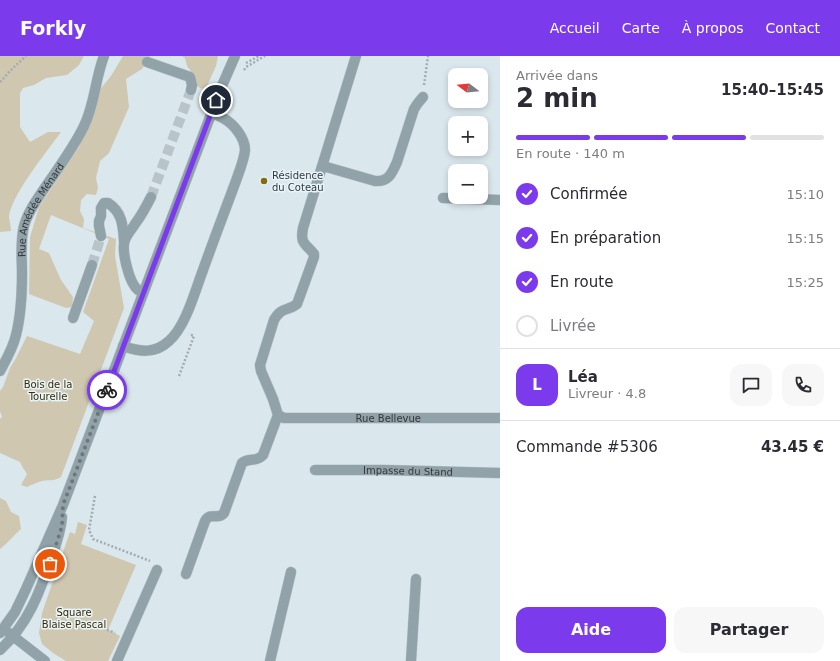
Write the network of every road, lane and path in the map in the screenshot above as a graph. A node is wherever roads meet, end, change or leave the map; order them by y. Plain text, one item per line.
1 (26, 56) edge
2 (104, 56) edge
3 (235, 56) edge
4 (265, 56) edge
5 (356, 56) edge
6 (428, 56) edge
7 (147, 62) dead end
8 (242, 71) dead end
9 (0, 82) edge
10 (191, 90) dead end
11 (423, 97) joint
12 (212, 113) junction
13 (322, 166) junction
14 (151, 197) tunnel mouth
15 (443, 198) dead end
16 (500, 200) edge
17 (101, 236) tunnel mouth
18 (124, 240) junction
19 (92, 265) tunnel mouth
20 (144, 292) junction
21 (73, 318) dead end
22 (179, 329) junction
23 (123, 346) junction
24 (0, 371) edge
25 (179, 376) dead end
26 (278, 416) junction
27 (500, 418) edge
28 (315, 470) dead end
29 (500, 473) edge
30 (95, 496) dead end
31 (63, 505) junction
32 (155, 566) joint
33 (291, 572) dead end
34 (186, 574) dead end
35 (416, 579) dead end
36 (96, 625) dead end
37 (2, 630) edge
38 (14, 636) junction
39 (127, 638) junction
40 (0, 650) edge
41 (45, 661) edge
42 (117, 661) edge
43 (270, 661) edge
44 (411, 661) edge

1 - 9 path
2 - 24 street, Rue Amédée Ménard
3 - 12 street
4 - 8 path
5 - 13 street
6 - 11 path
7 - 10 street
11 - 13 street
12 - 20 street
12 - 22 street
13 - 26 street
14 - 18 street
15 - 16 street
17 - 18 street
18 - 20 street
19 - 21 street
20 - 23 street
22 - 23 street
22 - 25 path
23 - 31 street
26 - 27 street, Rue Bellevue
26 - 34 street
28 - 29 street, Impasse du Stand
30 - 32 path
31 - 37 street
31 - 38 street
32 - 39 street
33 - 43 street
35 - 44 street
36 - 39 path
37 - 38 street
38 - 40 street
38 - 41 street
39 - 42 street

